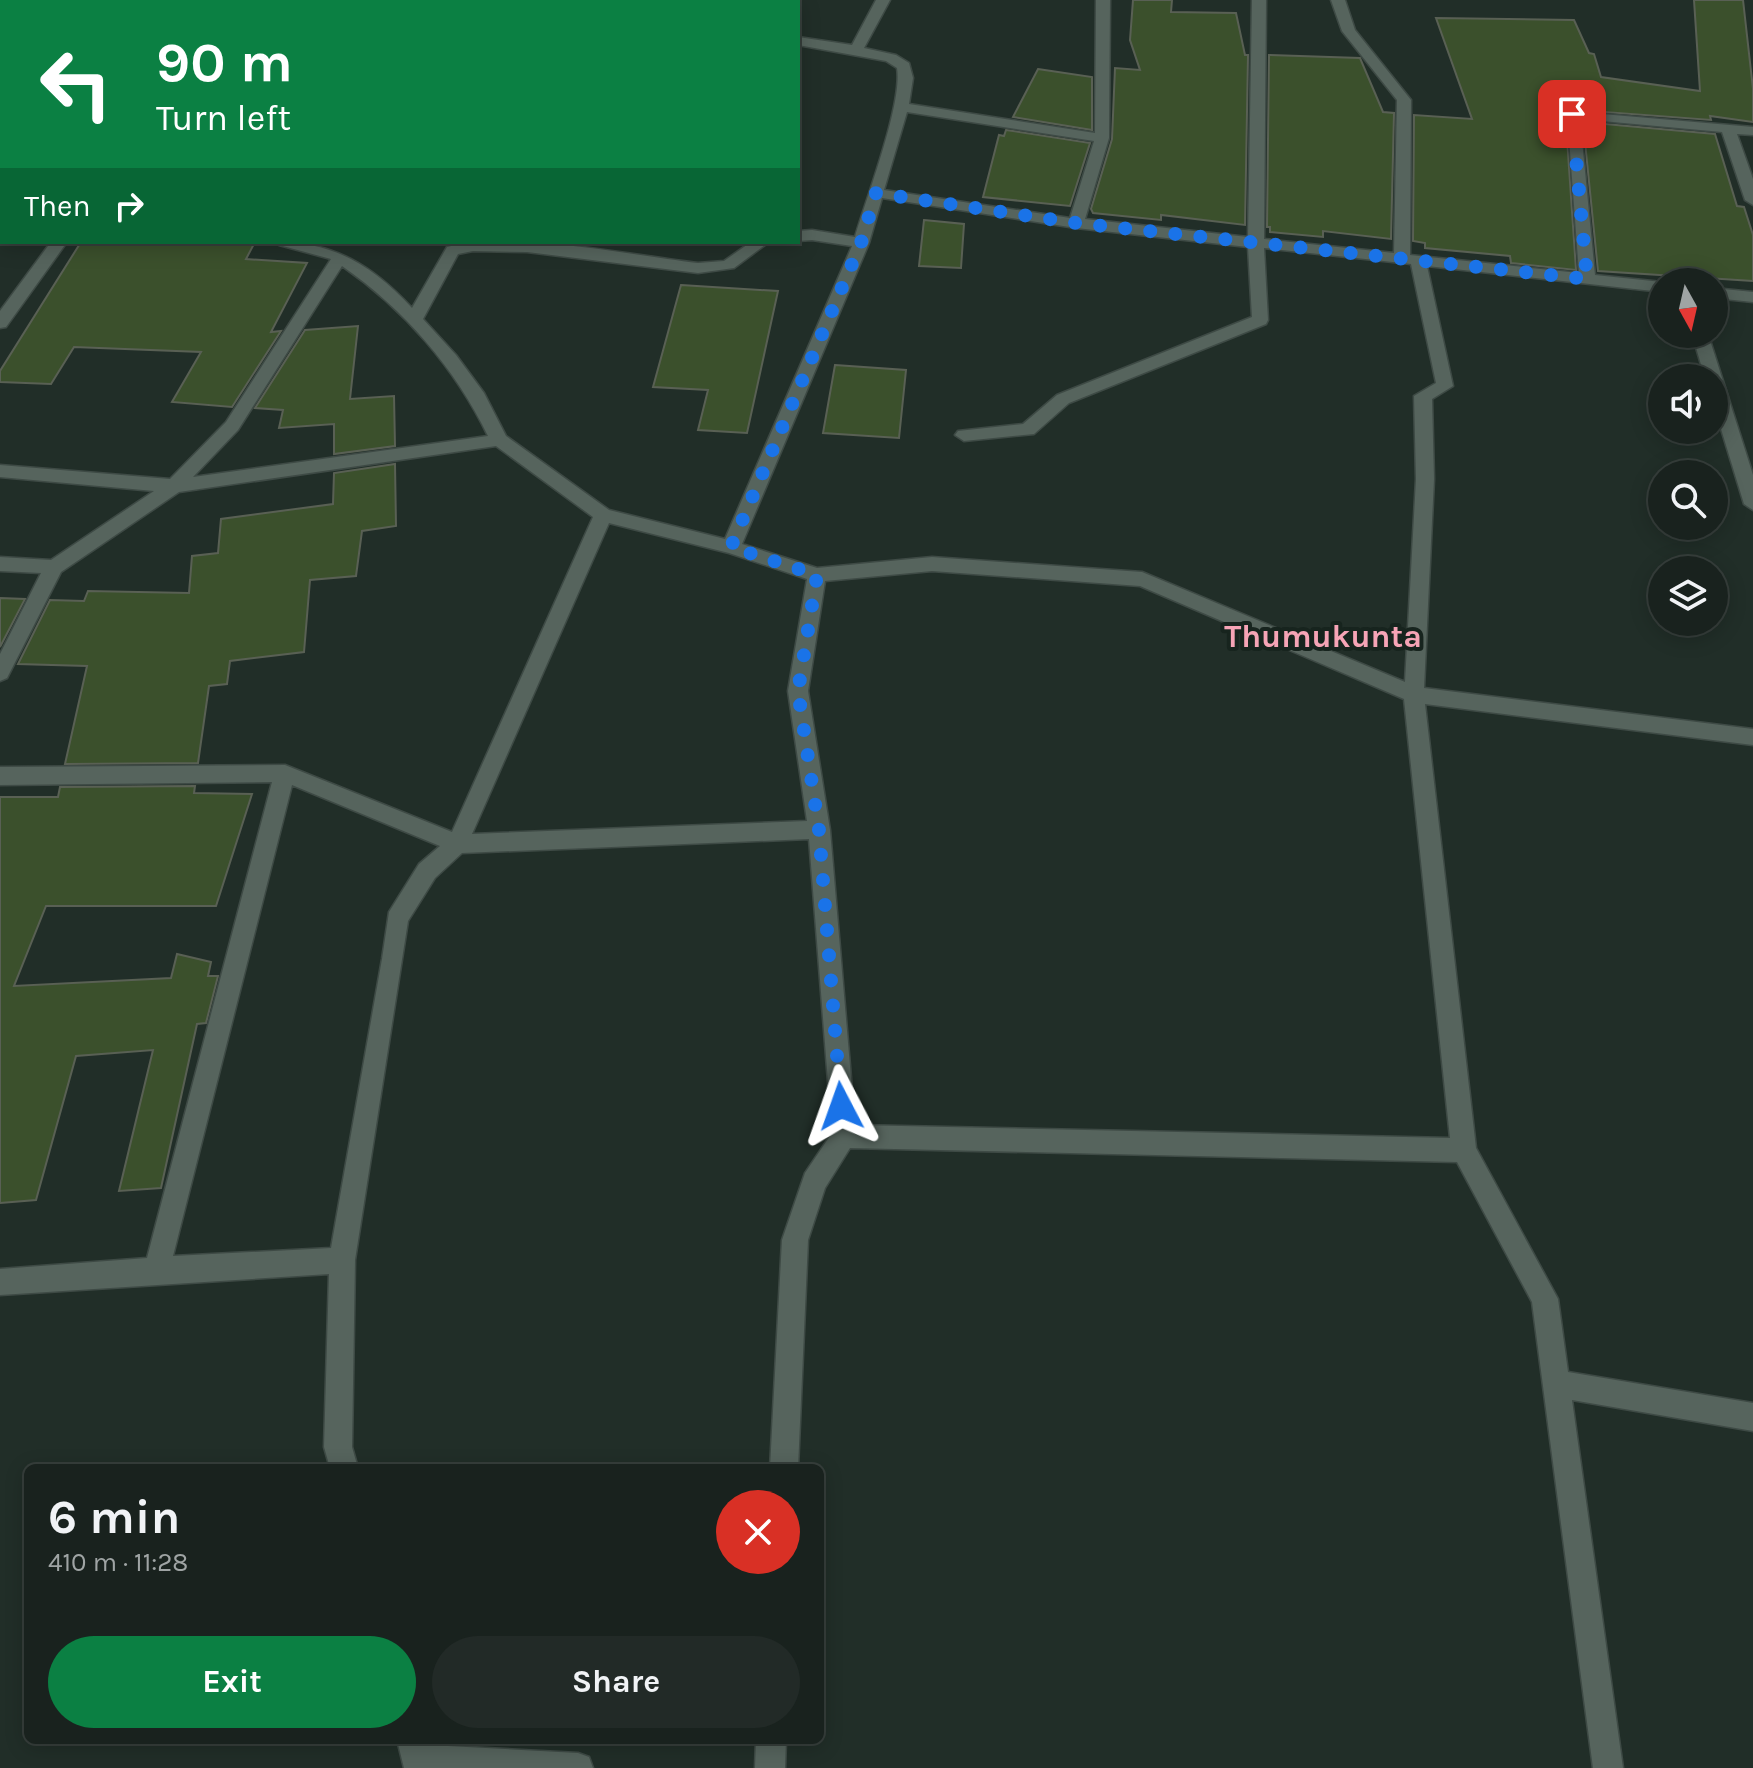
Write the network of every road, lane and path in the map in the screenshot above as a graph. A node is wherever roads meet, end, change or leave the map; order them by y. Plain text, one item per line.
1 (883, 0) edge
2 (1103, 0) edge
3 (1259, 0) edge
4 (1338, 0) edge
5 (800, 41) edge
6 (856, 50) junction
7 (901, 107) junction
8 (1728, 129) junction
9 (1753, 131) edge
10 (1102, 138) junction
11 (876, 193) junction
12 (1753, 200) edge
13 (1076, 223) junction
14 (800, 236) edge
15 (861, 243) junction
16 (1256, 243) junction
17 (58, 244) edge
18 (291, 244) edge
19 (758, 244) edge
20 (528, 245) edge
21 (340, 257) junction
22 (1410, 260) junction
23 (1587, 279) junction
24 (1648, 286) edge
25 (1728, 294) edge
26 (1753, 297) edge
27 (415, 318) junction
28 (0, 323) edge
29 (1704, 348) edge
30 (1732, 434) junction
31 (964, 435) dead end
32 (1753, 436) edge
33 (499, 440) junction
34 (0, 471) edge
35 (174, 486) junction
36 (1753, 504) edge
37 (603, 515) junction
38 (731, 547) junction
39 (0, 564) edge
40 (54, 567) junction
41 (817, 575) junction
42 (0, 673) edge
43 (1414, 695) junction
44 (1753, 737) edge
45 (285, 773) junction
46 (0, 776) edge
47 (819, 830) junction
48 (457, 844) junction
49 (844, 1136) junction
50 (1464, 1150) junction
51 (342, 1260) junction
52 (157, 1270) junction
53 (0, 1282) edge
54 (1557, 1384) junction
55 (1753, 1417) edge
56 (343, 1464) edge
57 (784, 1464) edge
58 (771, 1744) edge
59 (416, 1756) edge
60 (578, 1768) edge
61 (770, 1768) edge
62 (1608, 1768) edge

1 - 6 street
2 - 10 street
3 - 16 street
4 - 22 street
5 - 6 street
6 - 7 street
7 - 10 street
7 - 11 street
8 - 9 street
8 - 12 street
8 - 23 street
10 - 13 street
11 - 13 street
11 - 15 street
13 - 16 street
14 - 15 street
15 - 38 street
16 - 22 street
16 - 31 street
17 - 28 street
18 - 21 street
19 - 20 street
20 - 27 street
21 - 27 street
21 - 35 street
22 - 23 street
22 - 43 street
23 - 24 street
25 - 26 street
27 - 33 street
29 - 30 street
30 - 32 street
30 - 36 street
33 - 35 street
33 - 37 street
34 - 35 street
35 - 40 street
37 - 38 street
37 - 48 street
38 - 41 street
39 - 40 street
40 - 42 street
41 - 43 street
41 - 47 street
43 - 44 street
43 - 50 street
45 - 46 street
45 - 48 street
45 - 52 street
47 - 48 street
47 - 49 street
48 - 51 street
49 - 50 street
49 - 57 street
50 - 54 street
51 - 52 street
51 - 56 street
52 - 53 street
54 - 55 street
54 - 62 street
58 - 61 street
59 - 60 street

